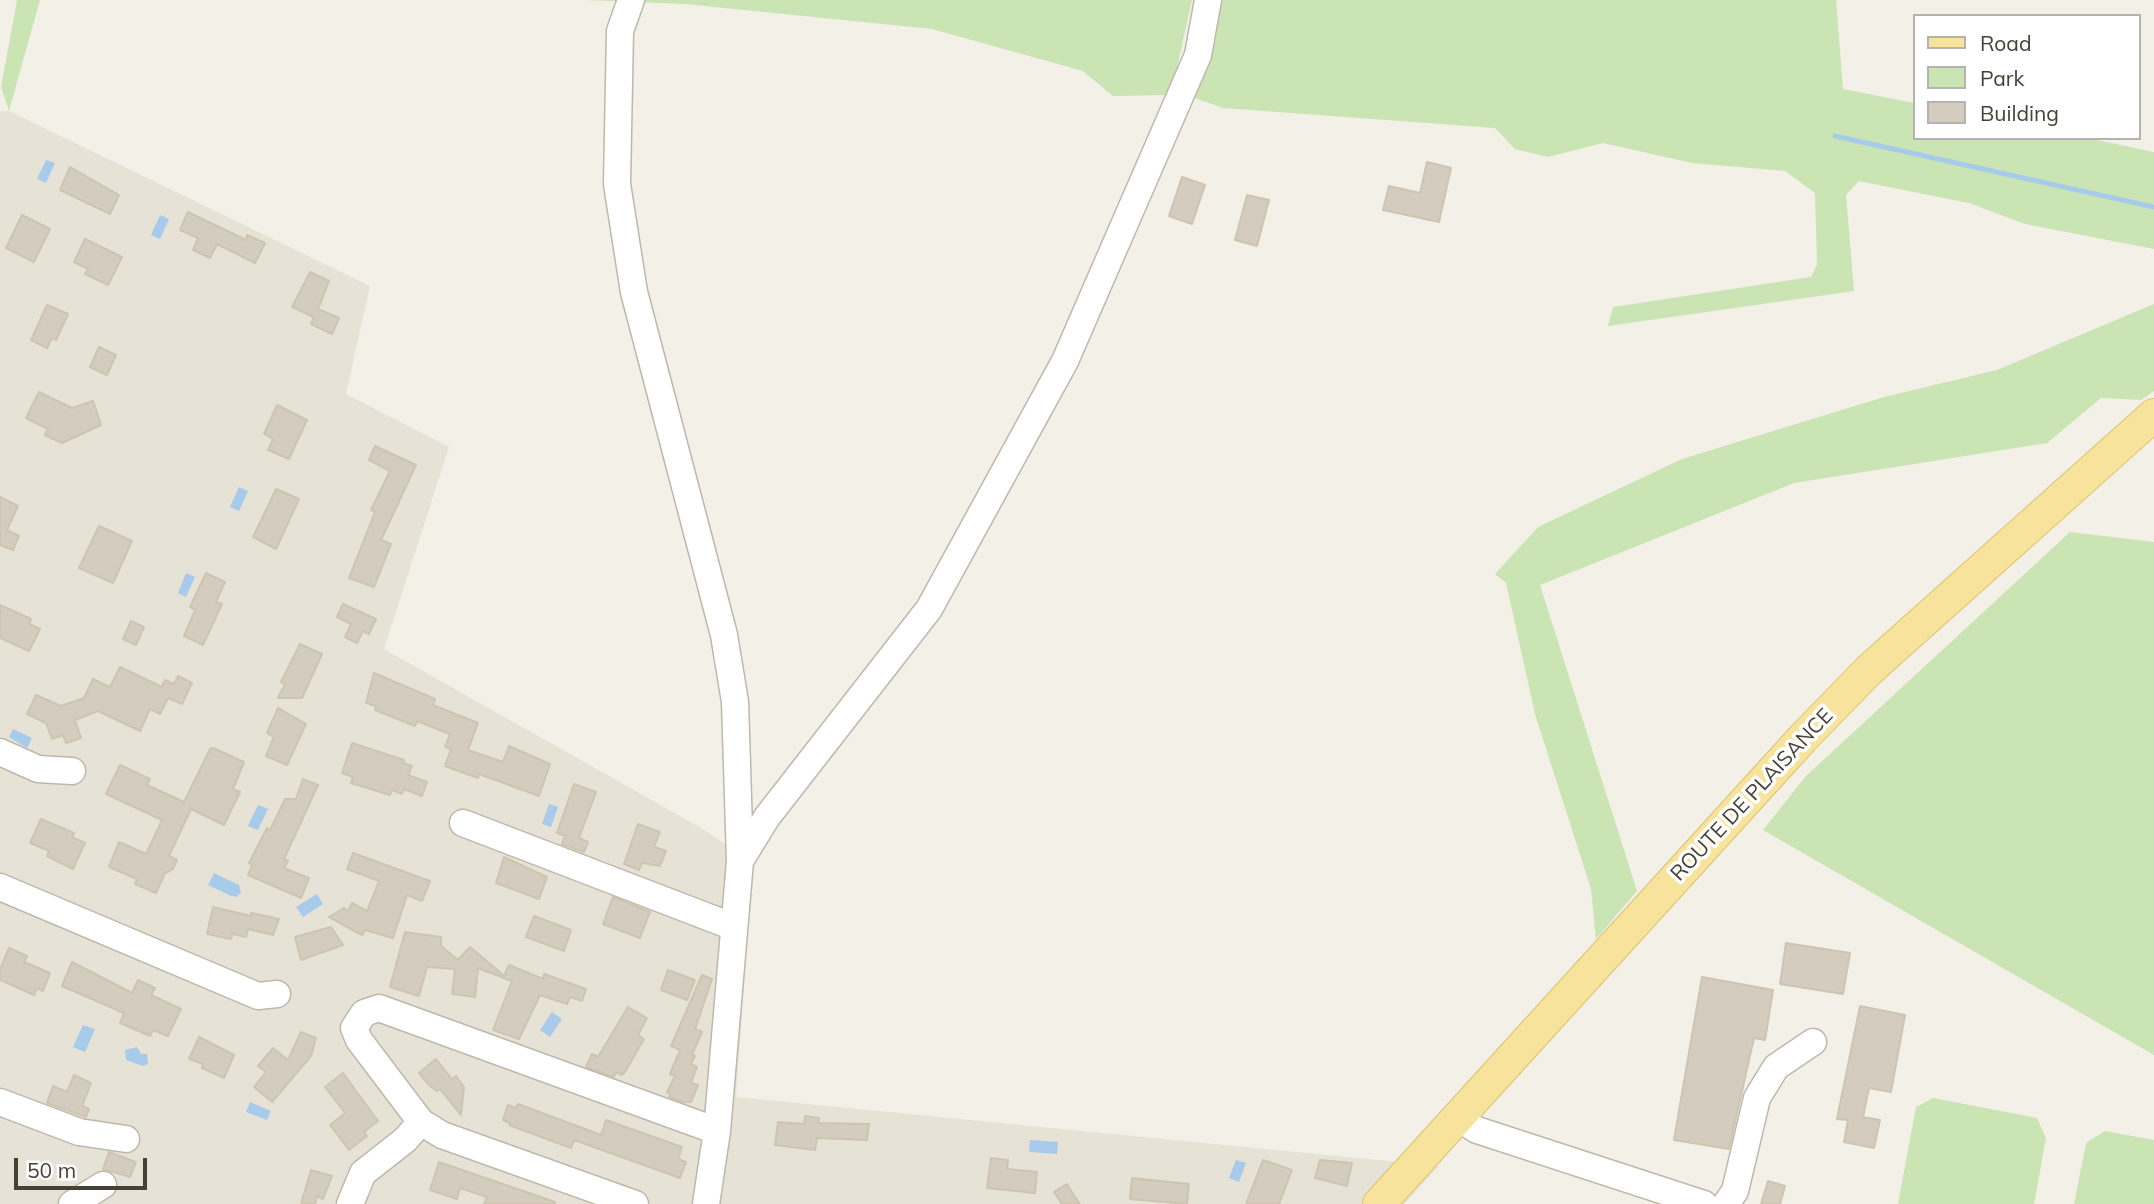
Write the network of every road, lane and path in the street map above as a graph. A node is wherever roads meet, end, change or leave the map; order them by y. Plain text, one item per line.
1 (631, 0) edge
2 (1208, 0) edge
3 (2154, 415) edge
4 (0, 752) edge
5 (72, 771) dead end
6 (463, 823) dead end
7 (740, 861) junction
8 (0, 887) edge
9 (734, 927) junction
10 (277, 994) dead end
11 (1813, 1042) dead end
12 (0, 1102) edge
13 (1457, 1116) junction
14 (421, 1122) junction
15 (717, 1130) junction
16 (126, 1139) dead end
17 (103, 1185) dead end
18 (72, 1204) edge
19 (350, 1204) edge
20 (635, 1204) edge
21 (706, 1204) edge
22 (1379, 1204) edge
23 (1704, 1204) edge
24 (1726, 1204) edge

1 - 7 street
2 - 7 street
3 - 13 main road, ROUTE DE PLAISANCE
4 - 5 street
6 - 9 street
7 - 9 street
8 - 10 street
9 - 15 street
11 - 24 street
12 - 16 street
13 - 22 main road, ROUTE DE PLAISANCE
13 - 23 street
14 - 15 street
14 - 19 street
14 - 20 street
15 - 21 street
17 - 18 street

